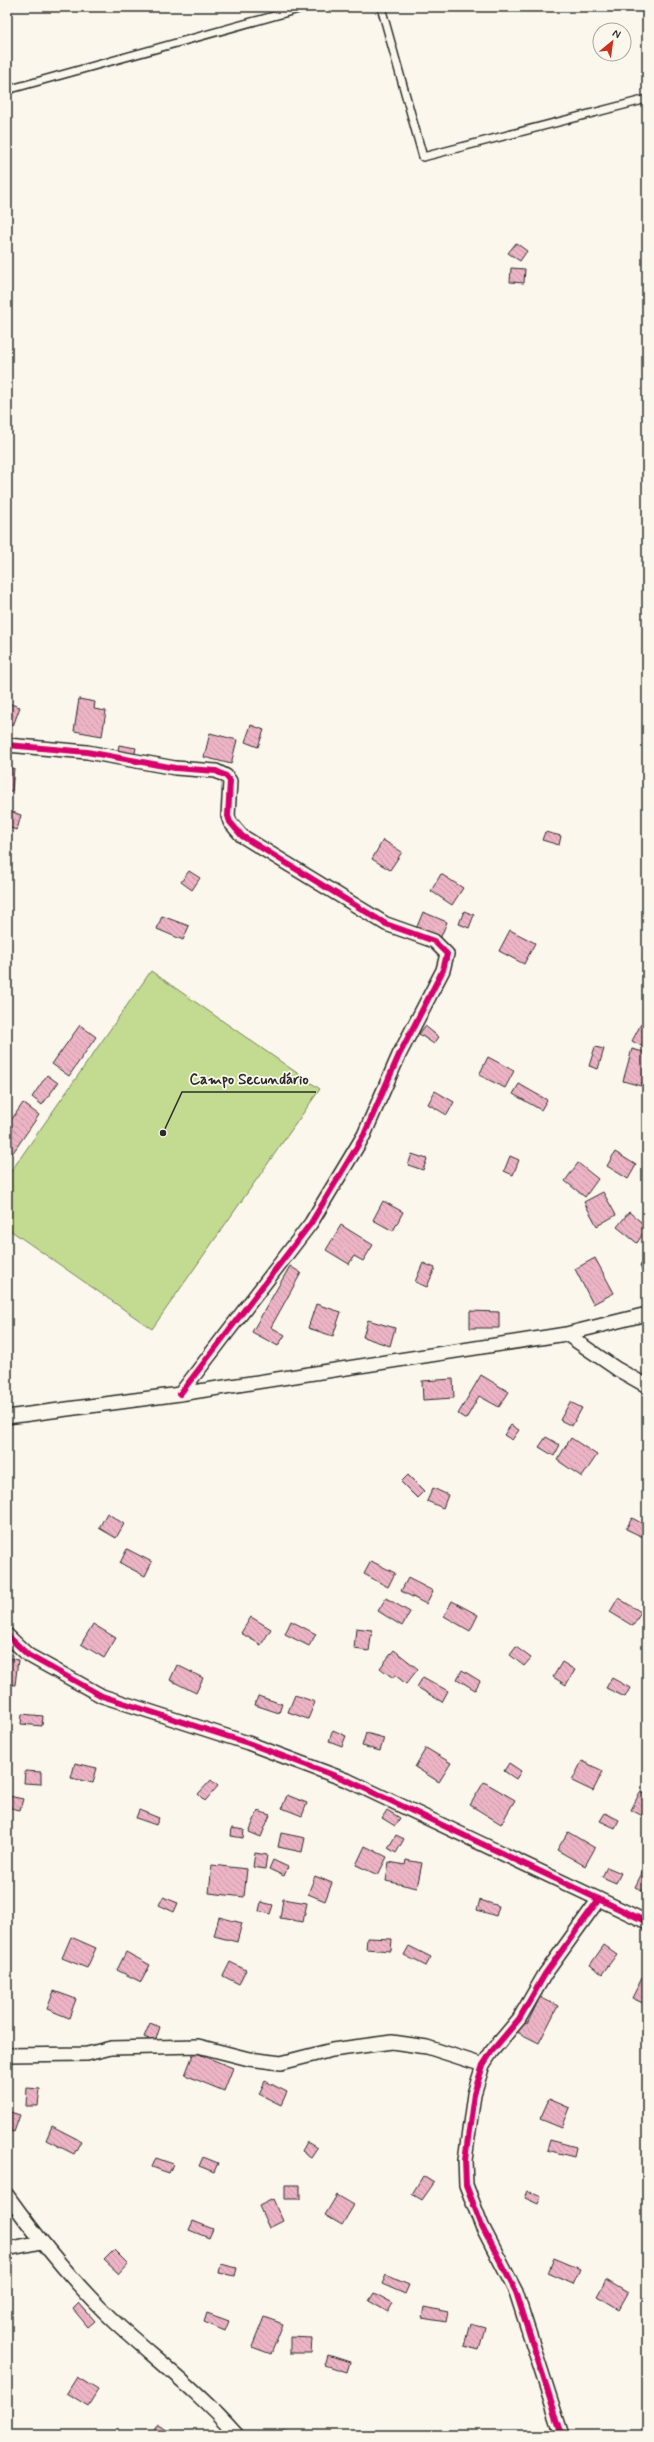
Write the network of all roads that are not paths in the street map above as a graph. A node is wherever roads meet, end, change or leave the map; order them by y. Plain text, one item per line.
1 (306, 7) edge
2 (381, 7) edge
3 (7, 90) edge
4 (647, 99) edge
5 (7, 745) edge
6 (647, 1314) edge
7 (566, 1334) junction
8 (647, 1386) edge
9 (180, 1394) junction
10 (7, 1417) edge
11 (7, 1635) edge
12 (599, 1899) junction
13 (647, 1922) edge
14 (7, 2054) edge
15 (483, 2065) junction
16 (7, 2195) edge
17 (41, 2242) junction
18 (7, 2250) edge
19 (237, 2435) edge
20 (562, 2435) edge

1 - 3 lane
2 - 4 lane
5 - 9 street
6 - 7 street
7 - 8 street
7 - 9 street
9 - 10 street
11 - 12 street
12 - 13 street
12 - 15 street
14 - 15 street
15 - 20 street
16 - 17 street
17 - 18 street
17 - 19 street

